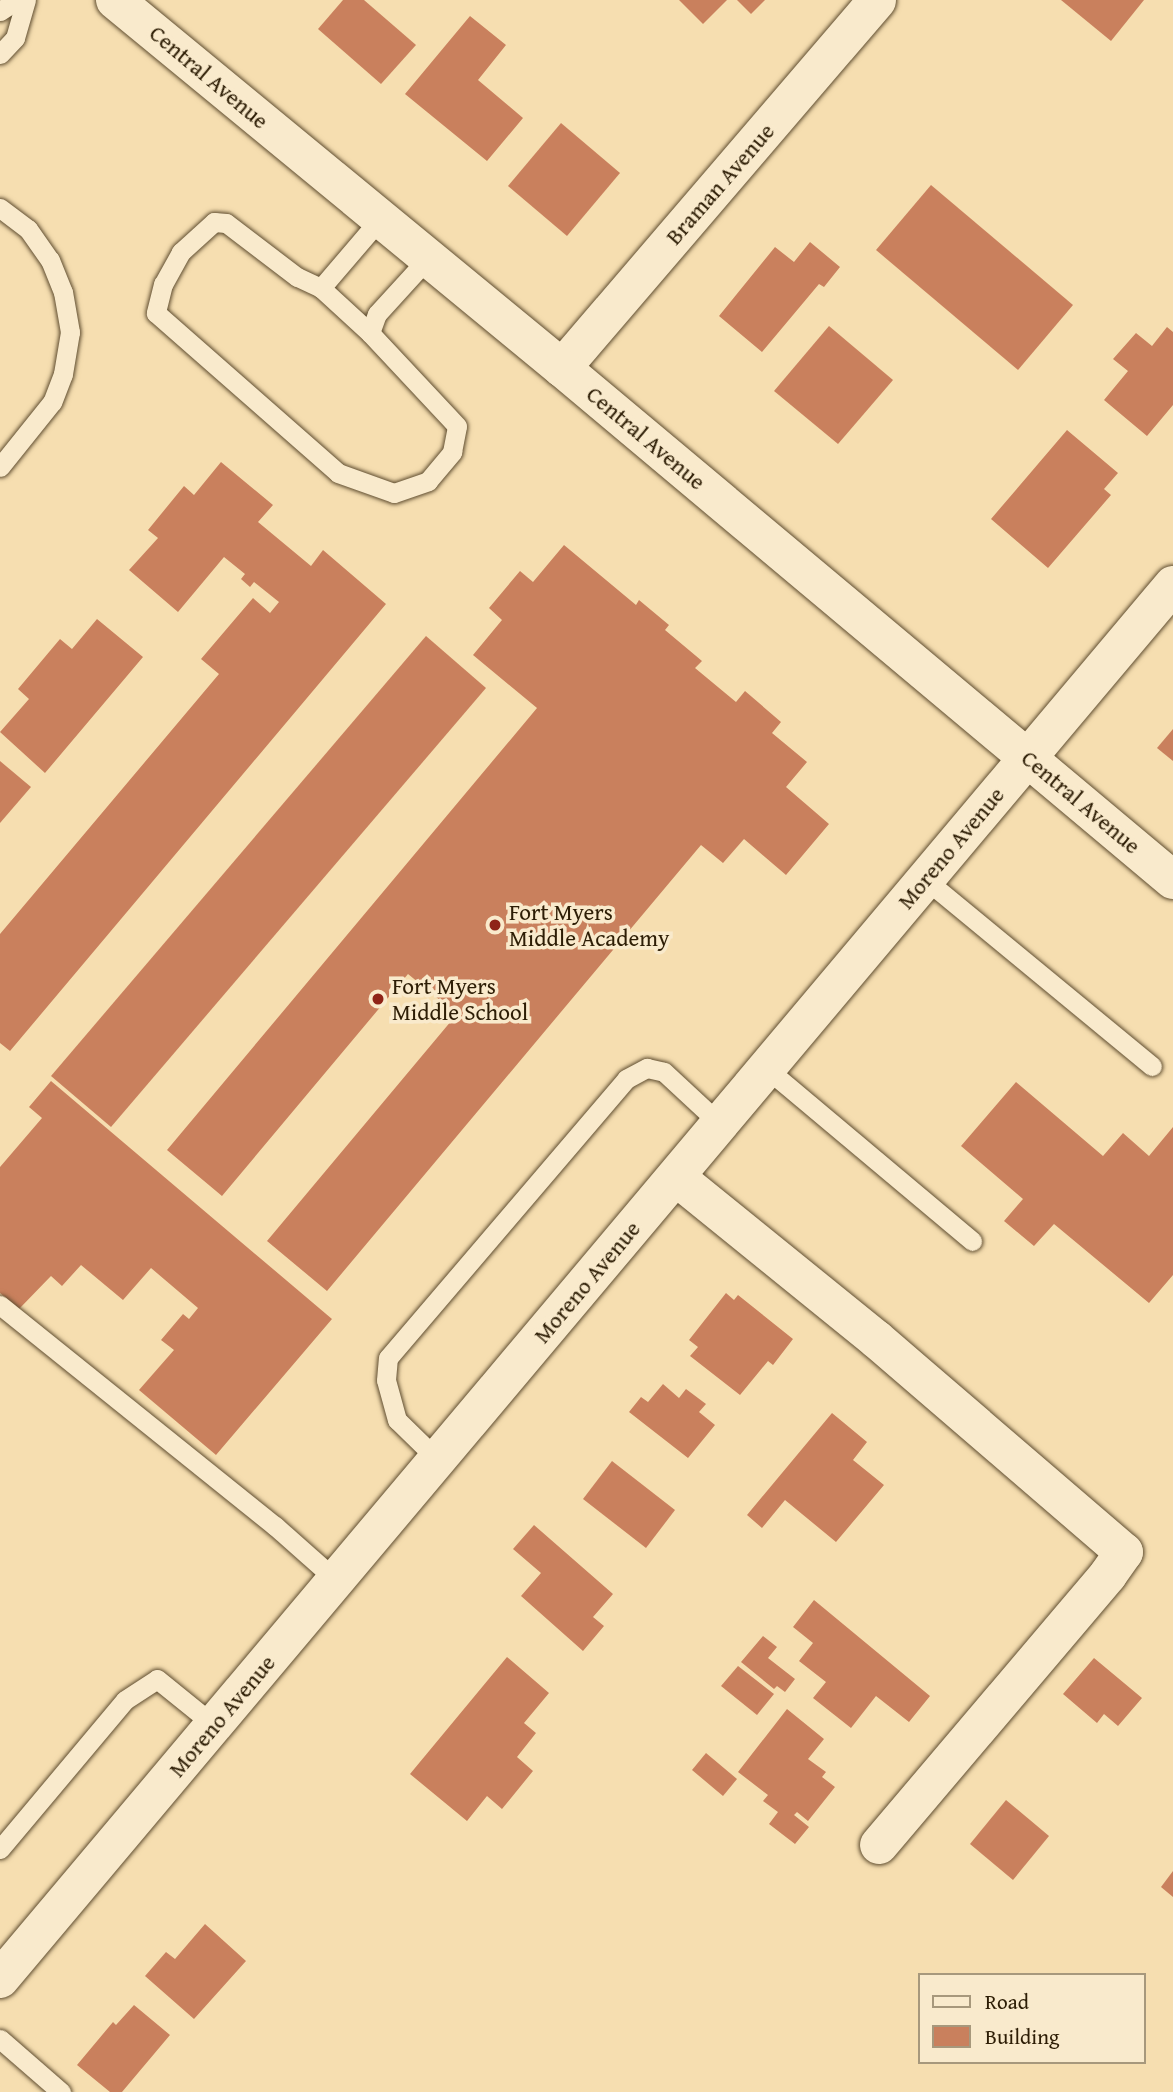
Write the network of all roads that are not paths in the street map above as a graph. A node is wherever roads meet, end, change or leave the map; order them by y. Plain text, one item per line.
1 (17, 0) edge
2 (26, 0) edge
3 (116, 0) edge
4 (877, 0) edge
5 (0, 10) edge
6 (0, 54) edge
7 (1, 208) edge
8 (380, 219) junction
9 (428, 258) junction
10 (321, 288) junction
11 (370, 333) junction
12 (562, 369) junction
13 (0, 467) edge
14 (1173, 585) edge
15 (1027, 757) junction
16 (925, 879) junction
17 (1173, 880) edge
18 (1152, 1066) dead end
19 (766, 1068) junction
20 (719, 1123) junction
21 (676, 1177) junction
22 (972, 1241) dead end
23 (0, 1305) edge
24 (436, 1458) junction
25 (335, 1579) junction
26 (215, 1726) junction
27 (879, 1845) dead end
28 (0, 1849) edge
29 (0, 1979) edge
30 (0, 2039) edge
31 (61, 2092) edge

1 - 5 lane
2 - 6 lane
3 - 8 street, Central Avenue
4 - 12 street, Braman Avenue
7 - 13 lane
8 - 9 street, Central Avenue
8 - 10 lane
9 - 11 lane
9 - 12 street, Central Avenue
10 - 11 lane
10 - 11 lane
12 - 15 street, Central Avenue
14 - 15 street, Moreno Avenue
15 - 16 street, Moreno Avenue
15 - 17 street, Central Avenue
16 - 18 lane
16 - 19 street, Moreno Avenue
19 - 20 street, Moreno Avenue
19 - 22 lane
20 - 21 street, Moreno Avenue
20 - 24 lane
21 - 24 street, Moreno Avenue
21 - 27 street
23 - 25 lane
24 - 25 street, Moreno Avenue
25 - 26 street, Moreno Avenue
26 - 28 lane
26 - 29 street, Moreno Avenue
30 - 31 lane

